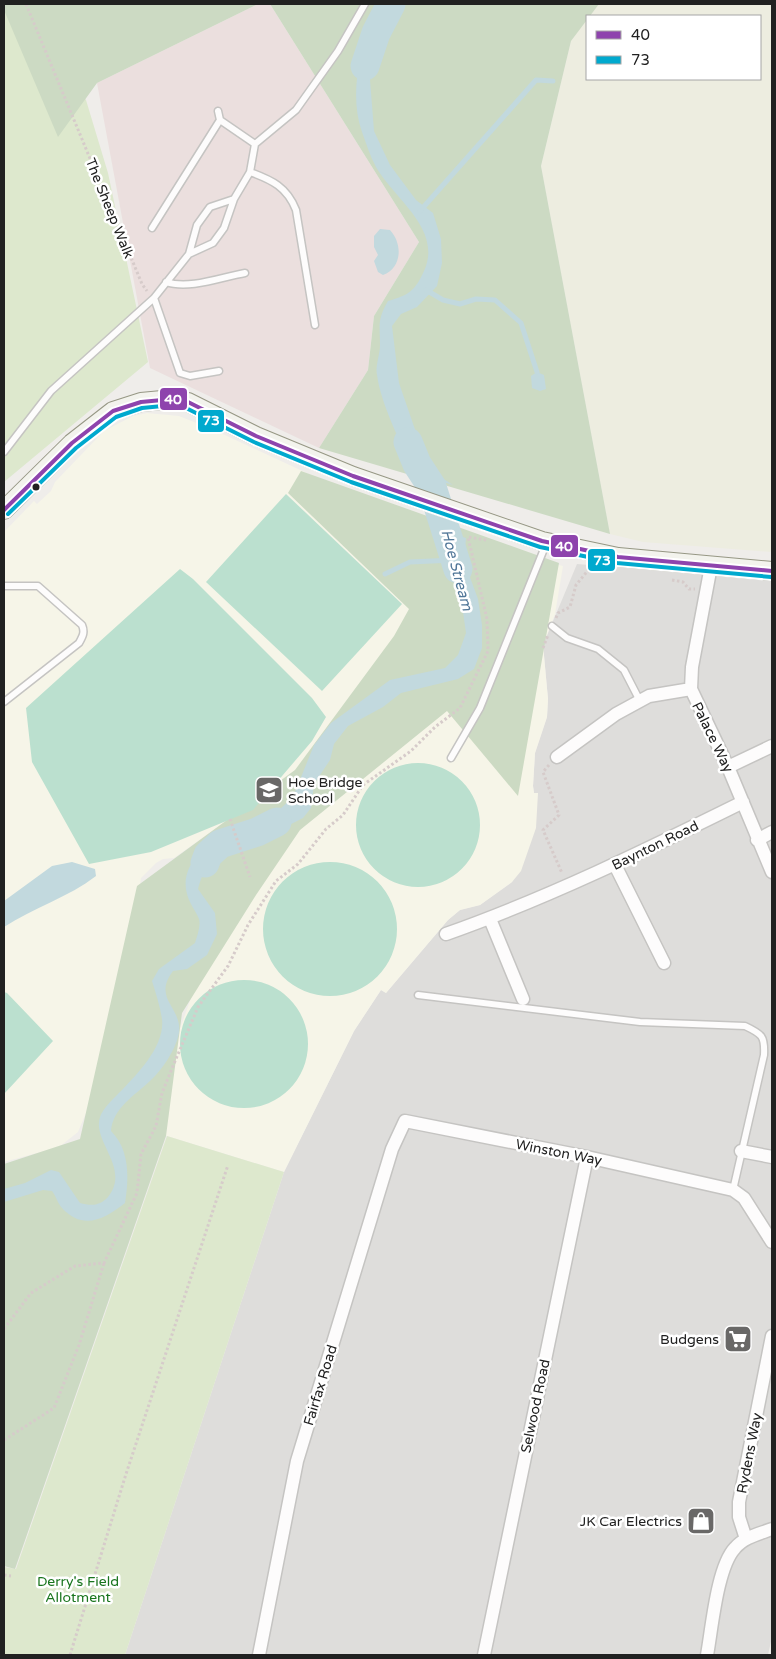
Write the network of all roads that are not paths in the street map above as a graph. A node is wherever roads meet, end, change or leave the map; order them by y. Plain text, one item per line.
1 (365, 4) edge
2 (218, 111) dead end
3 (220, 120) junction
4 (255, 144) junction
5 (250, 172) junction
6 (234, 199) junction
7 (152, 228) dead end
8 (188, 254) junction
9 (245, 273) dead end
10 (166, 282) junction
11 (154, 298) junction
12 (315, 325) dead end
13 (219, 371) dead end
14 (4, 452) edge
15 (4, 510) edge
16 (547, 542) junction
17 (711, 566) junction
18 (772, 571) edge
19 (4, 586) edge
20 (552, 626) road end
21 (691, 689) junction
22 (640, 701) junction
23 (4, 702) edge
24 (772, 746) edge
25 (557, 757) road end
26 (451, 758) dead end
27 (728, 767) junction
28 (743, 802) junction
29 (772, 832) edge
30 (757, 840) junction
31 (615, 865) junction
32 (772, 872) edge
33 (490, 919) junction
34 (446, 934) dead end
35 (664, 963) dead end
36 (418, 995) dead end
37 (523, 999) dead end
38 (405, 1121) joint
39 (741, 1151) junction
40 (586, 1157) junction
41 (772, 1158) edge
42 (734, 1190) junction
43 (772, 1242) edge
44 (772, 1336) edge
45 (772, 1529) edge
46 (746, 1539) junction
47 (259, 1655) edge
48 (484, 1655) edge
49 (707, 1655) edge

1 - 4 lane
2 - 3 lane
3 - 4 lane
3 - 7 lane
4 - 5 lane
5 - 6 lane
5 - 12 lane
6 - 8 lane
6 - 8 lane
8 - 10 lane
9 - 10 lane
10 - 11 lane
11 - 13 lane
11 - 14 lane
15 - 16 main road
16 - 17 main road
16 - 26 lane
17 - 18 main road
17 - 21 street, Palace Way
19 - 23 lane
20 - 22 lane
21 - 22 street
21 - 27 street, Palace Way
22 - 25 street
24 - 27 street
27 - 28 street, Palace Way
28 - 30 street, Palace Way
28 - 31 street, Baynton Road
29 - 30 street
30 - 32 street, Palace Way
31 - 33 street, Baynton Road
31 - 35 street
33 - 34 street, Baynton Road
33 - 37 street
36 - 39 lane
38 - 40 street, Winston Way
38 - 47 street, Fairfax Road
39 - 41 street
39 - 42 lane
40 - 42 street, Winston Way
40 - 48 street, Selwood Road
42 - 43 street
44 - 46 street, Rydens Way
45 - 46 street
46 - 49 street

